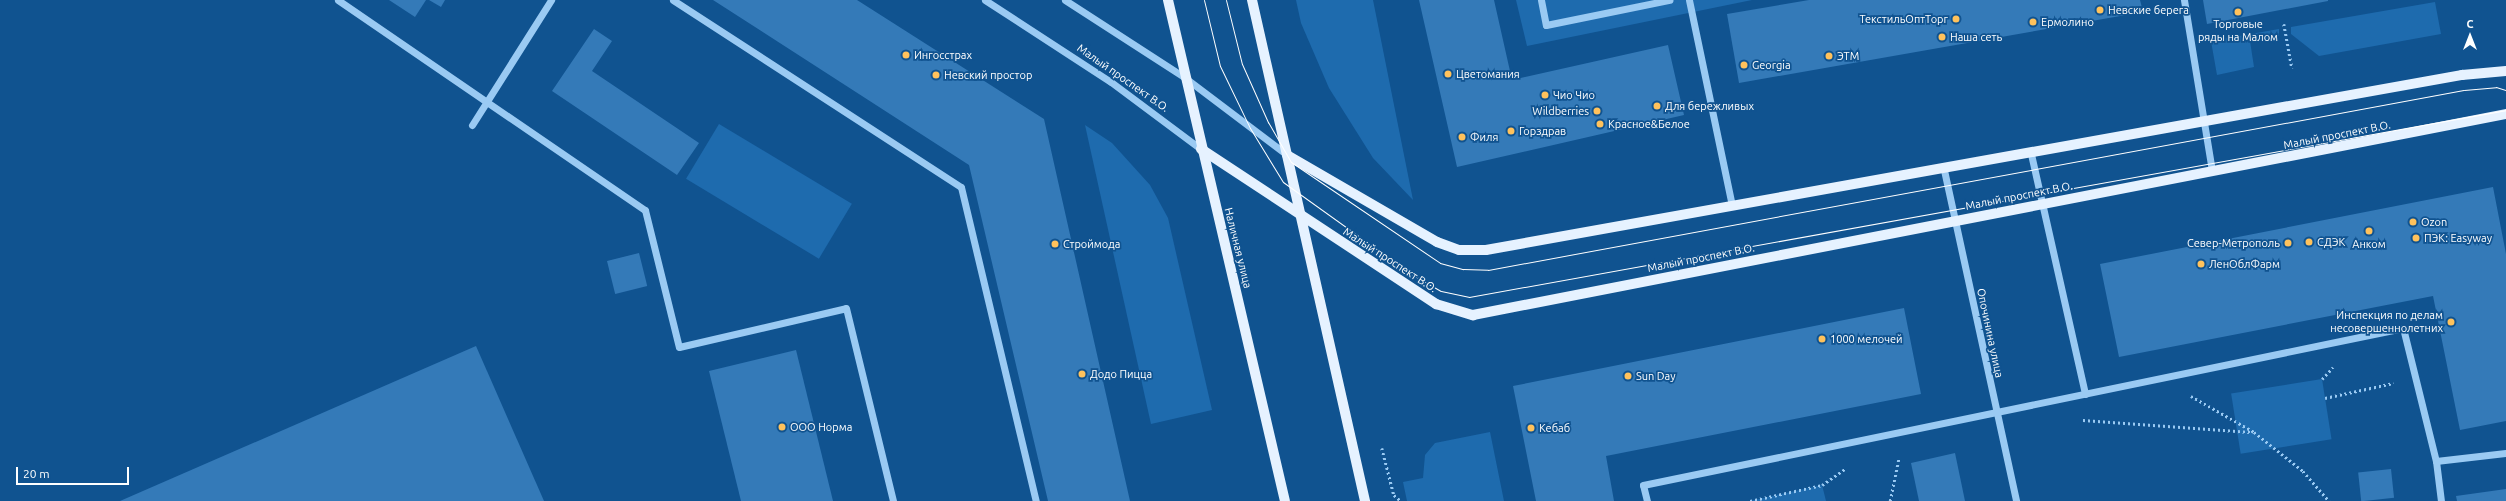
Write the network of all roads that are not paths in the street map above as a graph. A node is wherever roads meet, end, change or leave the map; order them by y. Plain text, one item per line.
1 (338, 0) edge
2 (551, 0) edge
3 (673, 0) edge
4 (985, 0) edge
5 (1065, 0) edge
6 (1168, 0) edge
7 (1252, 0) edge
8 (1541, 0) edge
9 (1669, 0) edge
10 (1690, 0) edge
11 (2184, 0) edge
12 (2506, 71) edge
13 (1184, 76) junction
14 (486, 104) junction
15 (2506, 114) edge
16 (2203, 122) junction
17 (472, 125) dead end
18 (1201, 149) junction
19 (2031, 154) junction
20 (1287, 155) junction
21 (1944, 170) junction
22 (2212, 171) junction
23 (2042, 204) junction
24 (1732, 206) junction
25 (1300, 218) junction
26 (1955, 221) junction
27 (2084, 394) junction
28 (1996, 412) junction
29 (2506, 453) edge
30 (2436, 461) junction
31 (893, 501) edge
32 (1036, 501) edge
33 (1285, 501) edge
34 (1365, 501) edge
35 (1646, 501) edge
36 (2016, 501) edge
37 (2441, 501) edge

1 - 14 street
2 - 14 street
3 - 32 street
4 - 18 street, Малый проспект В.О.
5 - 13 street
6 - 13 main road, Наличная улица
7 - 20 main road
8 - 9 street
10 - 24 street
11 - 16 street
12 - 16 main road
13 - 18 main road, Наличная улица
13 - 20 street
14 - 17 street
14 - 31 street
15 - 22 main road, Малый проспект В.О.
16 - 19 main road
16 - 22 street
18 - 25 main road, Малый проспект В.О.
18 - 33 main road, Наличная улица
19 - 21 main road
19 - 23 street
20 - 24 main road
20 - 25 main road
21 - 24 main road
21 - 26 street, Опочинина улица
22 - 23 main road, Малый проспект В.О.
23 - 26 main road, Малый проспект В.О.
23 - 27 street
25 - 26 main road, Малый проспект В.О.
25 - 34 main road
26 - 28 street, Опочинина улица
27 - 28 street
27 - 30 street
28 - 35 street
28 - 36 street, Опочинина улица
29 - 30 street
30 - 37 street

